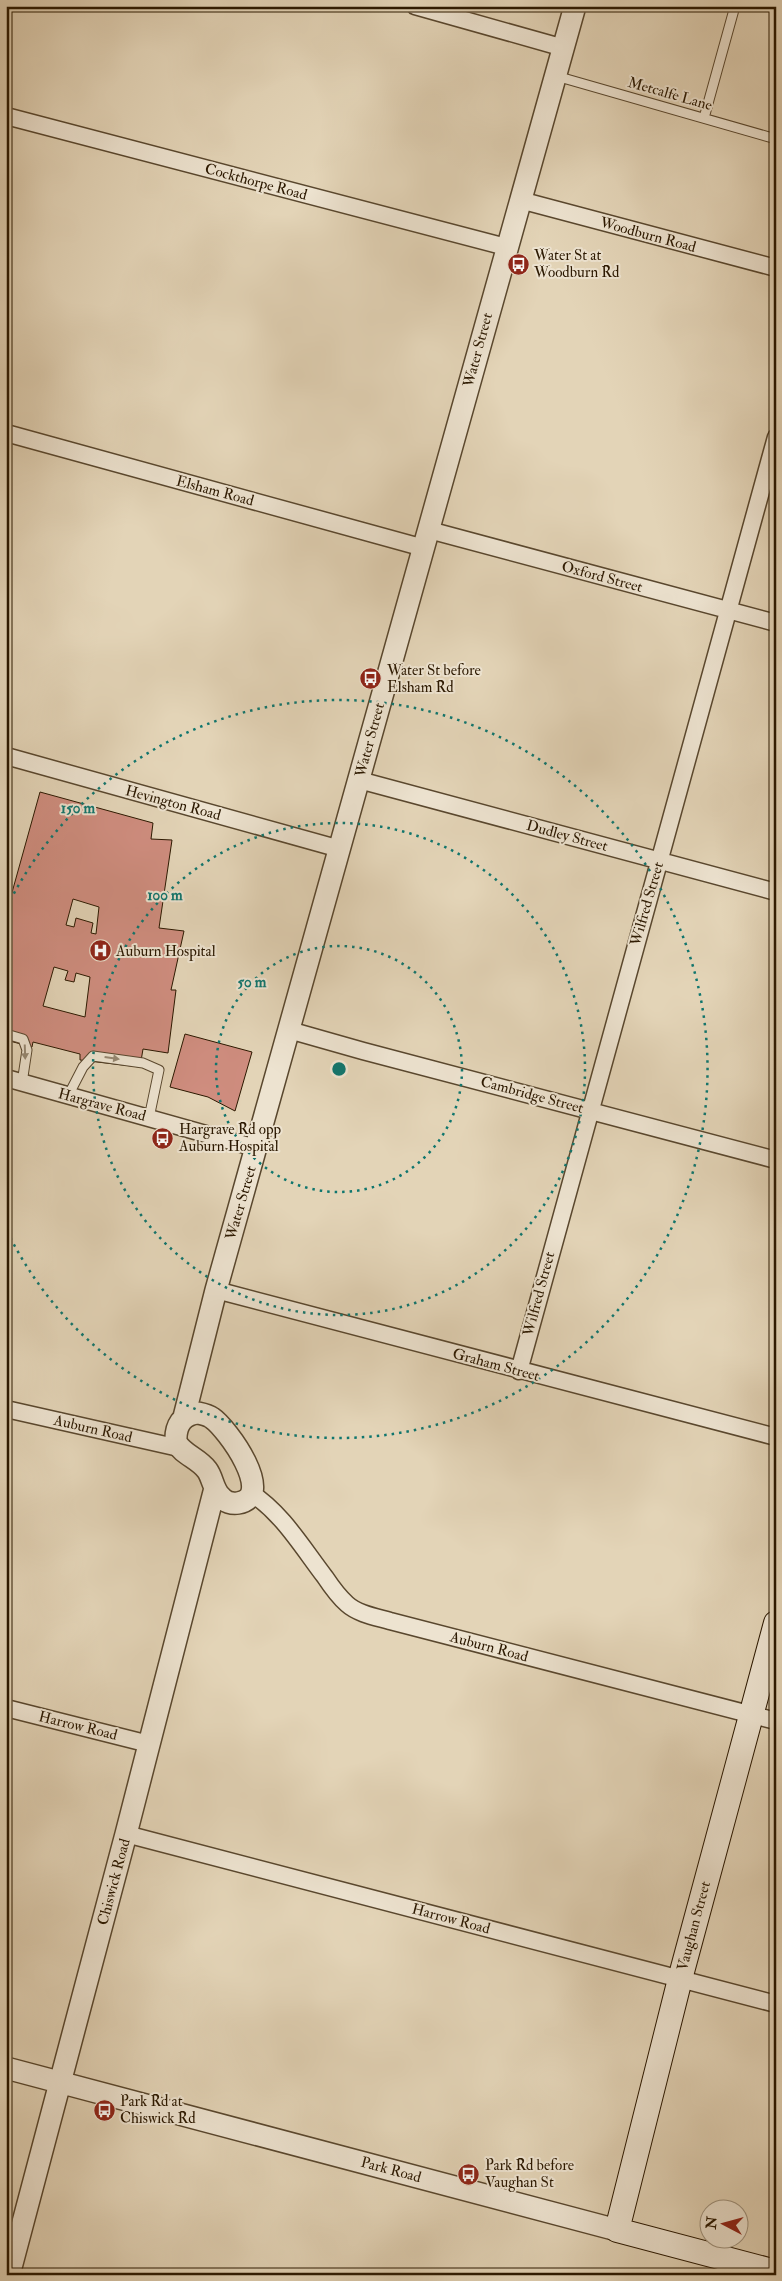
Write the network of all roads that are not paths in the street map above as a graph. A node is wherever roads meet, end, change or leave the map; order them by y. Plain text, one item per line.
1 (414, 6) edge
2 (575, 6) edge
3 (735, 6) edge
4 (564, 48) junction
5 (556, 76) junction
6 (6, 116) edge
7 (704, 118) junction
8 (776, 138) edge
9 (520, 200) junction
10 (506, 247) junction
11 (776, 268) edge
12 (6, 433) edge
13 (776, 437) edge
14 (426, 539) junction
15 (727, 610) junction
16 (776, 623) edge
17 (6, 756) edge
18 (359, 780) junction
19 (340, 849) junction
20 (659, 861) junction
21 (776, 892) edge
22 (289, 1030) junction
23 (6, 1034) edge
24 (6, 1078) edge
25 (22, 1083) junction
26 (68, 1096) junction
27 (589, 1110) junction
28 (149, 1118) junction
29 (256, 1148) junction
30 (776, 1160) edge
31 (216, 1290) junction
32 (519, 1371) junction
33 (6, 1409) edge
34 (184, 1418) junction
35 (776, 1437) edge
36 (179, 1448) junction
37 (215, 1488) junction
38 (250, 1493) junction
39 (776, 1623) edge
40 (6, 1708) edge
41 (751, 1715) junction
42 (776, 1722) edge
43 (149, 1744) junction
44 (126, 1834) junction
45 (680, 1979) junction
46 (776, 2004) edge
47 (6, 2068) edge
48 (61, 2082) junction
49 (617, 2230) junction
50 (776, 2272) edge
51 (9, 2275) edge

1 - 4 street
2 - 4 street, Water Street
3 - 7 lane
4 - 5 street, Water Street
5 - 7 lane, Metcalfe Lane
5 - 9 street, Water Street
6 - 10 street, Cockthorpe Road
7 - 8 lane, Metcalfe Lane
9 - 10 street, Water Street
9 - 11 street, Woodburn Road
10 - 14 street, Water Street
12 - 14 street, Elsham Road
13 - 15 street, Wilfred Street
14 - 15 street, Oxford Street
14 - 18 street, Water Street
15 - 16 street, Oxford Street
15 - 20 street, Wilfred Street
17 - 19 street, Hevington Road
18 - 19 street, Water Street
18 - 20 street, Dudley Street
19 - 22 street, Water Street
20 - 21 street, Dudley Street
20 - 27 street, Wilfred Street
22 - 27 street, Cambridge Street
22 - 29 street, Water Street
23 -> 25 lane
24 - 25 street, Hargrave Road
25 - 26 street, Hargrave Road
26 - 28 street, Hargrave Road
26 -> 28 lane
27 - 30 street, Cambridge Street
27 - 32 street, Wilfred Street
28 - 29 street, Hargrave Road
29 - 31 street, Water Street
31 - 32 street, Graham Street
31 - 34 street, Water Street
32 - 35 street, Graham Street
33 - 36 street, Auburn Road
34 - 36 street, Water Street
34 - 38 street
36 - 37 street
37 - 38 street
37 - 43 street, Chiswick Road
38 - 41 street, Auburn Road
39 - 41 main road, Vaughan Street
40 - 43 street, Harrow Road
41 - 42 street, Auburn Road
41 - 45 main road, Vaughan Street
43 - 44 street, Chiswick Road
44 - 45 street, Harrow Road
44 - 48 street, Chiswick Road
45 - 46 street, Harrow Road
45 - 49 main road, Vaughan Street
47 - 48 street, Park Road
48 - 49 street, Park Road
48 - 51 street, Chiswick Road
49 - 50 main road, Park Road

